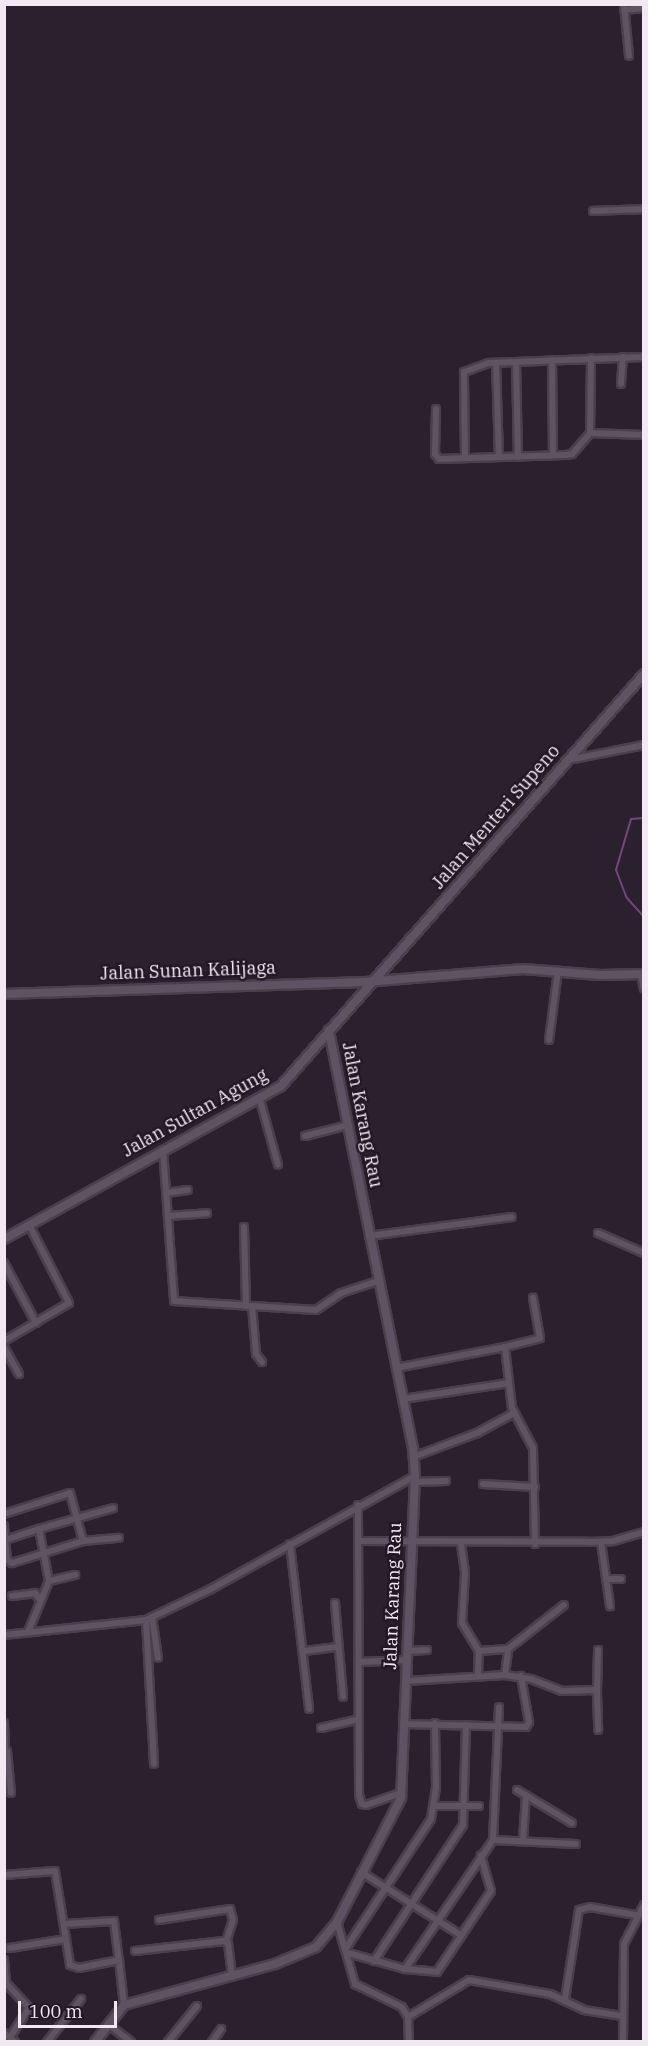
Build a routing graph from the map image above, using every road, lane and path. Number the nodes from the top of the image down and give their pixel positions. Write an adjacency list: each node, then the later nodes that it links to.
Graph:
1 (624, 7): 2 (street); 3 (street)
2 (644, 8)
3 (629, 56)
4 (644, 208): 5 (street)
5 (593, 212)
6 (622, 357): 7 (street); 8 (street); 12 (street)
7 (644, 357)
8 (591, 358): 9 (street); 14 (street)
9 (552, 360): 10 (street); 16 (street)
10 (516, 362): 11 (street); 18 (street)
11 (496, 363): 17 (street); 19 (street)
12 (621, 384)
13 (436, 409): 19 (street)
14 (591, 433): 15 (street); 16 (street)
15 (644, 435)
16 (553, 455): 18 (street)
17 (499, 457): 18 (street); 19 (street)
18 (518, 457)
19 (465, 458)
20 (644, 674): 22 (street, Jalan Menteri Supeno)
21 (644, 745): 22 (street)
22 (568, 760): 25 (street, Jalan Menteri Supeno)
23 (558, 972): 24 (street, Jalan Sunan Kalijaga); 25 (street, Jalan Sunan Kalijaga); 29 (street)
24 (642, 974): 26 (street)
25 (374, 981): 27 (street, Jalan Sunan Kalijaga); 28 (street, Jalan Sultan Agung)
26 (644, 989)
27 (4, 994)
28 (329, 1030): 30 (street, Jalan Sultan Agung); 31 (street, Jalan Karang Rau)
29 (549, 1040)
30 (260, 1100): 33 (street, Jalan Sultan Agung); 34 (street)
31 (348, 1125): 32 (street); 43 (street, Jalan Karang Rau)
32 (305, 1136)
33 (163, 1149): 36 (street); 40 (street, Jalan Sultan Agung)
34 (278, 1165)
35 (188, 1190): 36 (street)
36 (166, 1193): 38 (street)
37 (207, 1213): 38 (street)
38 (168, 1216): 49 (street)
39 (512, 1216): 43 (street)
40 (29, 1225): 44 (street, Jalan Sultan Agung); 50 (street)
41 (244, 1227): 49 (street)
42 (598, 1233): 45 (street)
43 (368, 1236): 47 (street, Jalan Karang Rau)
44 (4, 1239)
45 (644, 1253)
46 (4, 1263): 50 (street)
47 (377, 1281): 49 (street); 55 (street, Jalan Karang Rau)
48 (533, 1298): 53 (street)
49 (249, 1306): 54 (street)
50 (36, 1323): 51 (street)
51 (4, 1341)
52 (4, 1347): 56 (street)
53 (505, 1347): 55 (street); 57 (street)
54 (262, 1362)
55 (396, 1368): 58 (street, Jalan Karang Rau)
56 (19, 1374)
57 (509, 1383): 58 (street); 59 (street)
58 (403, 1399): 60 (street, Jalan Karang Rau)
59 (514, 1413): 60 (street); 64 (street)
60 (413, 1457): 61 (street, Jalan Karang Rau)
61 (415, 1479): 62 (street); 65 (street); 77 (street, Jalan Karang Rau)
62 (446, 1481)
63 (483, 1484): 64 (street)
64 (535, 1487): 80 (street)
65 (358, 1505): 75 (street); 78 (street)
66 (113, 1508): 68 (street)
67 (4, 1514): 68 (street)
68 (77, 1517): 70 (street); 74 (street)
69 (4, 1526): 73 (street)
70 (39, 1529): 73 (street); 81 (street)
71 (644, 1532): 76 (street)
72 (119, 1538): 74 (street)
73 (5, 1540): 81 (street)
74 (83, 1541): 81 (street)
75 (359, 1541): 77 (street); 102 (street)
76 (601, 1542): 80 (street); 83 (street)
77 (412, 1543): 79 (street); 100 (street, Jalan Karang Rau)
78 (290, 1544): 91 (street); 98 (street)
79 (461, 1544): 80 (street); 99 (street)
80 (535, 1544)
81 (43, 1554): 85 (street)
82 (75, 1575): 85 (street)
83 (606, 1579): 84 (street); 90 (street)
84 (621, 1579)
85 (49, 1581): 87 (street)
86 (12, 1596): 87 (street)
87 (40, 1600): 92 (street)
88 (335, 1603): 94 (street)
89 (564, 1605): 95 (street)
90 (610, 1606)
91 (149, 1618): 92 (street); 101 (street); 120 (street)
92 (28, 1632): 93 (street)
93 (4, 1635)
94 (338, 1647): 98 (street); 108 (street)
95 (508, 1649): 99 (street); 104 (street)
96 (427, 1650): 100 (street)
97 (598, 1650): 107 (street)
98 (304, 1651): 110 (street)
99 (479, 1651): 103 (street)
100 (407, 1656): 102 (street); 106 (street, Jalan Karang Rau)
101 (158, 1658)
102 (360, 1662): 111 (street)
103 (478, 1675): 104 (street); 106 (street)
104 (505, 1675): 105 (street)
105 (521, 1676): 107 (street); 116 (street)
106 (406, 1681): 114 (street, Jalan Karang Rau)
107 (597, 1691): 118 (street)
108 (343, 1697)
109 (499, 1707): 116 (street)
110 (309, 1709)
111 (357, 1720): 117 (street); 123 (street)
112 (4, 1723): 119 (street)
113 (435, 1723): 114 (street); 115 (street); 125 (street)
114 (403, 1724): 123 (street, Jalan Karang Rau)
115 (465, 1725): 116 (street); 126 (street)
116 (498, 1727): 129 (street)
117 (321, 1728)
118 (598, 1730)
119 (6, 1751): 122 (street)
120 (154, 1764)
121 (517, 1790): 124 (street)
122 (11, 1793)
123 (401, 1793): 134 (street, Jalan Karang Rau)
124 (526, 1795): 128 (street); 130 (street)
125 (435, 1806): 126 (street); 136 (street)
126 (466, 1806): 127 (street); 137 (street)
127 (479, 1806)
128 (572, 1823)
129 (492, 1840): 130 (street); 132 (street)
130 (523, 1840): 131 (street)
131 (576, 1844)
132 (481, 1855): 141 (street); 144 (street)
133 (4, 1869): 135 (street)
134 (361, 1872): 136 (street); 142 (street, Jalan Karang Rau)
135 (5, 1875): 143 (street)
136 (386, 1887): 137 (street); 149 (street)
137 (411, 1902): 141 (street); 152 (street)
138 (644, 1905): 139 (street)
139 (636, 1915): 157 (street); 160 (street)
140 (159, 1920): 146 (street)
141 (438, 1920): 144 (street); 153 (street)
142 (337, 1922): 149 (street); 154 (street, Jalan Karang Rau)
143 (64, 1923): 145 (street); 151 (street)
144 (459, 1934): 153 (street)
145 (66, 1940): 147 (street); 151 (street)
146 (226, 1942): 148 (street); 154 (street)
147 (10, 1948)
148 (135, 1951)
149 (347, 1951): 152 (street); 161 (street)
150 (4, 1960): 155 (street)
151 (119, 1960): 158 (street)
152 (374, 1961): 153 (street)
153 (405, 1969)
154 (232, 1977): 158 (street, Jalan Karang Rau)
155 (5, 1981): 164 (street)
156 (81, 1999): 165 (street)
157 (565, 1999): 160 (street); 161 (street)
158 (124, 2005): 162 (street)
159 (197, 2006): 168 (street)
160 (623, 2016): 171 (street)
161 (408, 2017): 170 (street)
162 (108, 2024): 166 (street); 167 (street)
163 (221, 2029): 169 (street)
164 (10, 2037)
165 (47, 2042)
166 (95, 2042)
167 (131, 2042)
168 (168, 2042)
169 (212, 2042)
170 (409, 2042)
171 (622, 2042)

